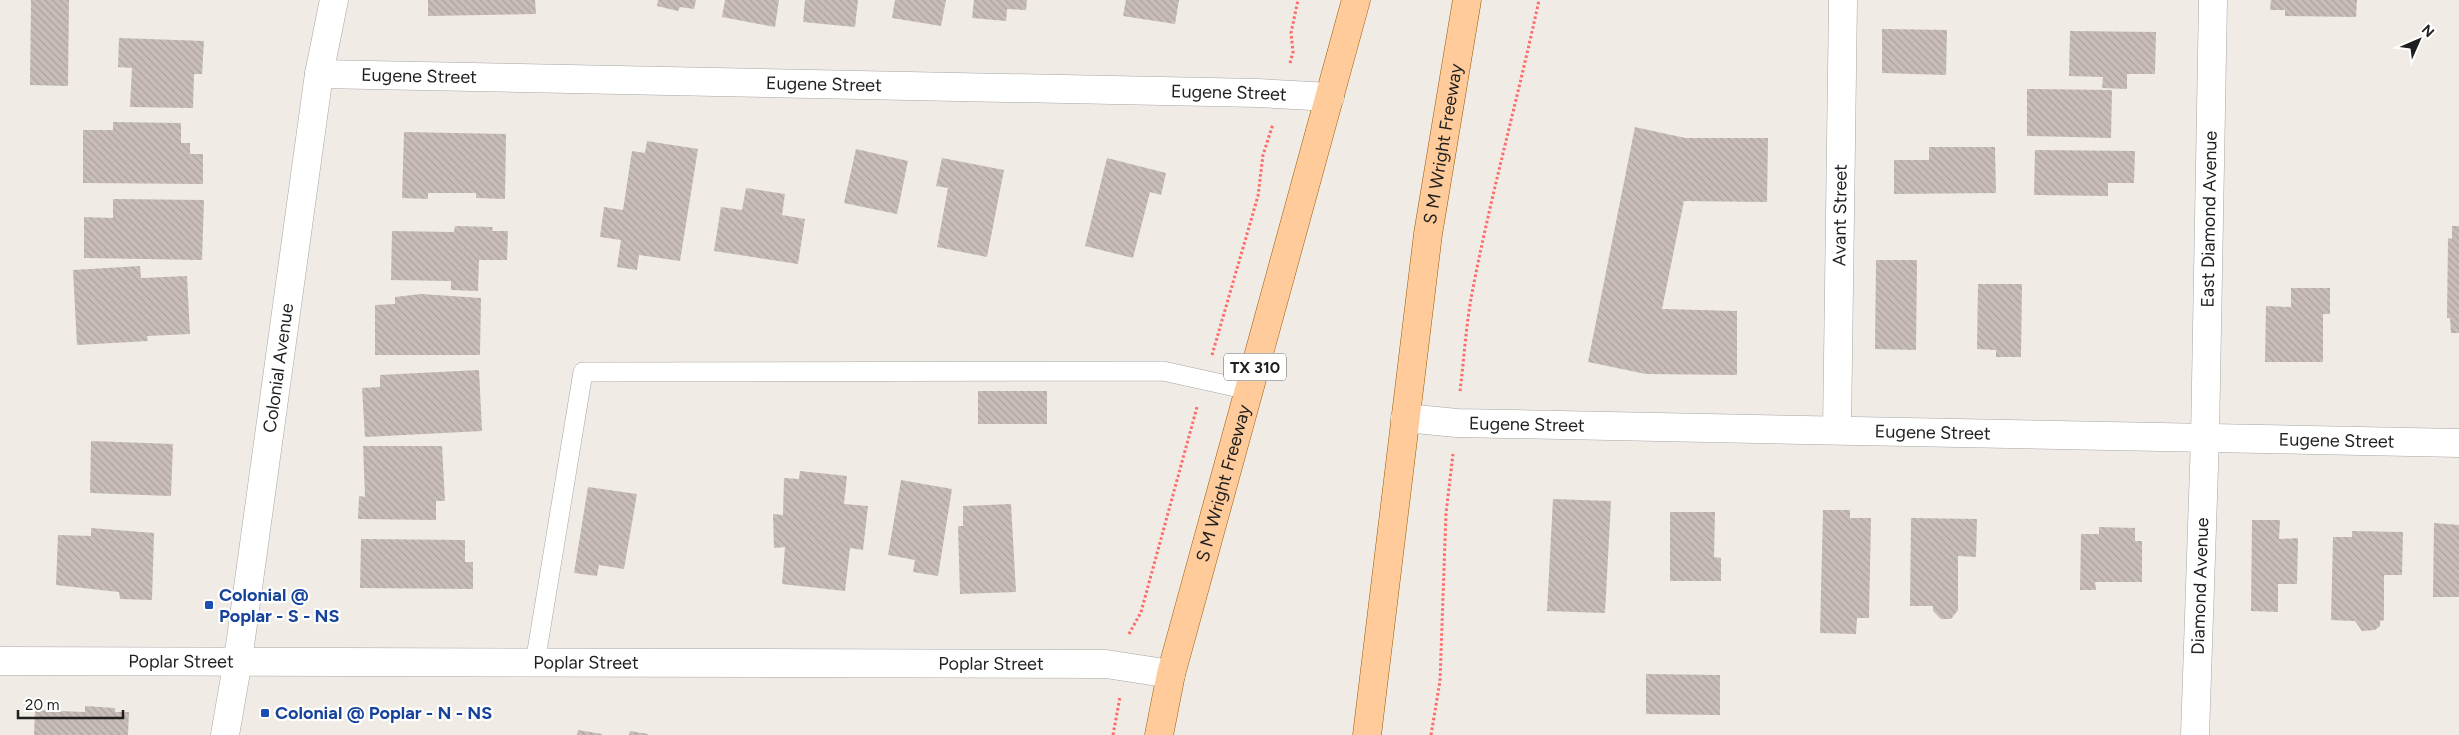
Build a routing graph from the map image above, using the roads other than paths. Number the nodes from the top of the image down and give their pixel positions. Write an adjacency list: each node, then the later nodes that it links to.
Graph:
1 (334, 0): 6 (street, Colonial Avenue)
2 (1356, 0): 7 (main road, S M Wright Freeway / TX 310)
3 (1467, 0): 9 (main road, S M Wright Freeway)
4 (1843, 0): 10 (street, Avant Street)
5 (2213, 0): 11 (street, East Diamond Avenue)
6 (319, 74): 7 (street, Eugene Street); 14 (street, Colonial Avenue)
7 (1330, 97): 8 (main road, S M Wright Freeway / TX 310)
8 (1249, 390): 15 (lane); 16 (main road, S M Wright Freeway / TX 310)
9 (1405, 418): 10 (street, Eugene Street); 19 (main road, S M Wright Freeway)
10 (1837, 430): 11 (street, Eugene Street)
11 (2205, 438): 12 (street, Eugene Street); 20 (street, Diamond Avenue)
12 (2459, 443)
13 (0, 660): 14 (street, Poplar Street)
14 (238, 660): 15 (street, Poplar Street); 17 (street, Colonial Avenue)
15 (535, 663): 16 (street, Poplar Street)
16 (1171, 674): 18 (main road, S M Wright Freeway / TX 310)
17 (225, 735)
18 (1160, 735)
19 (1367, 735)
20 (2195, 735)

